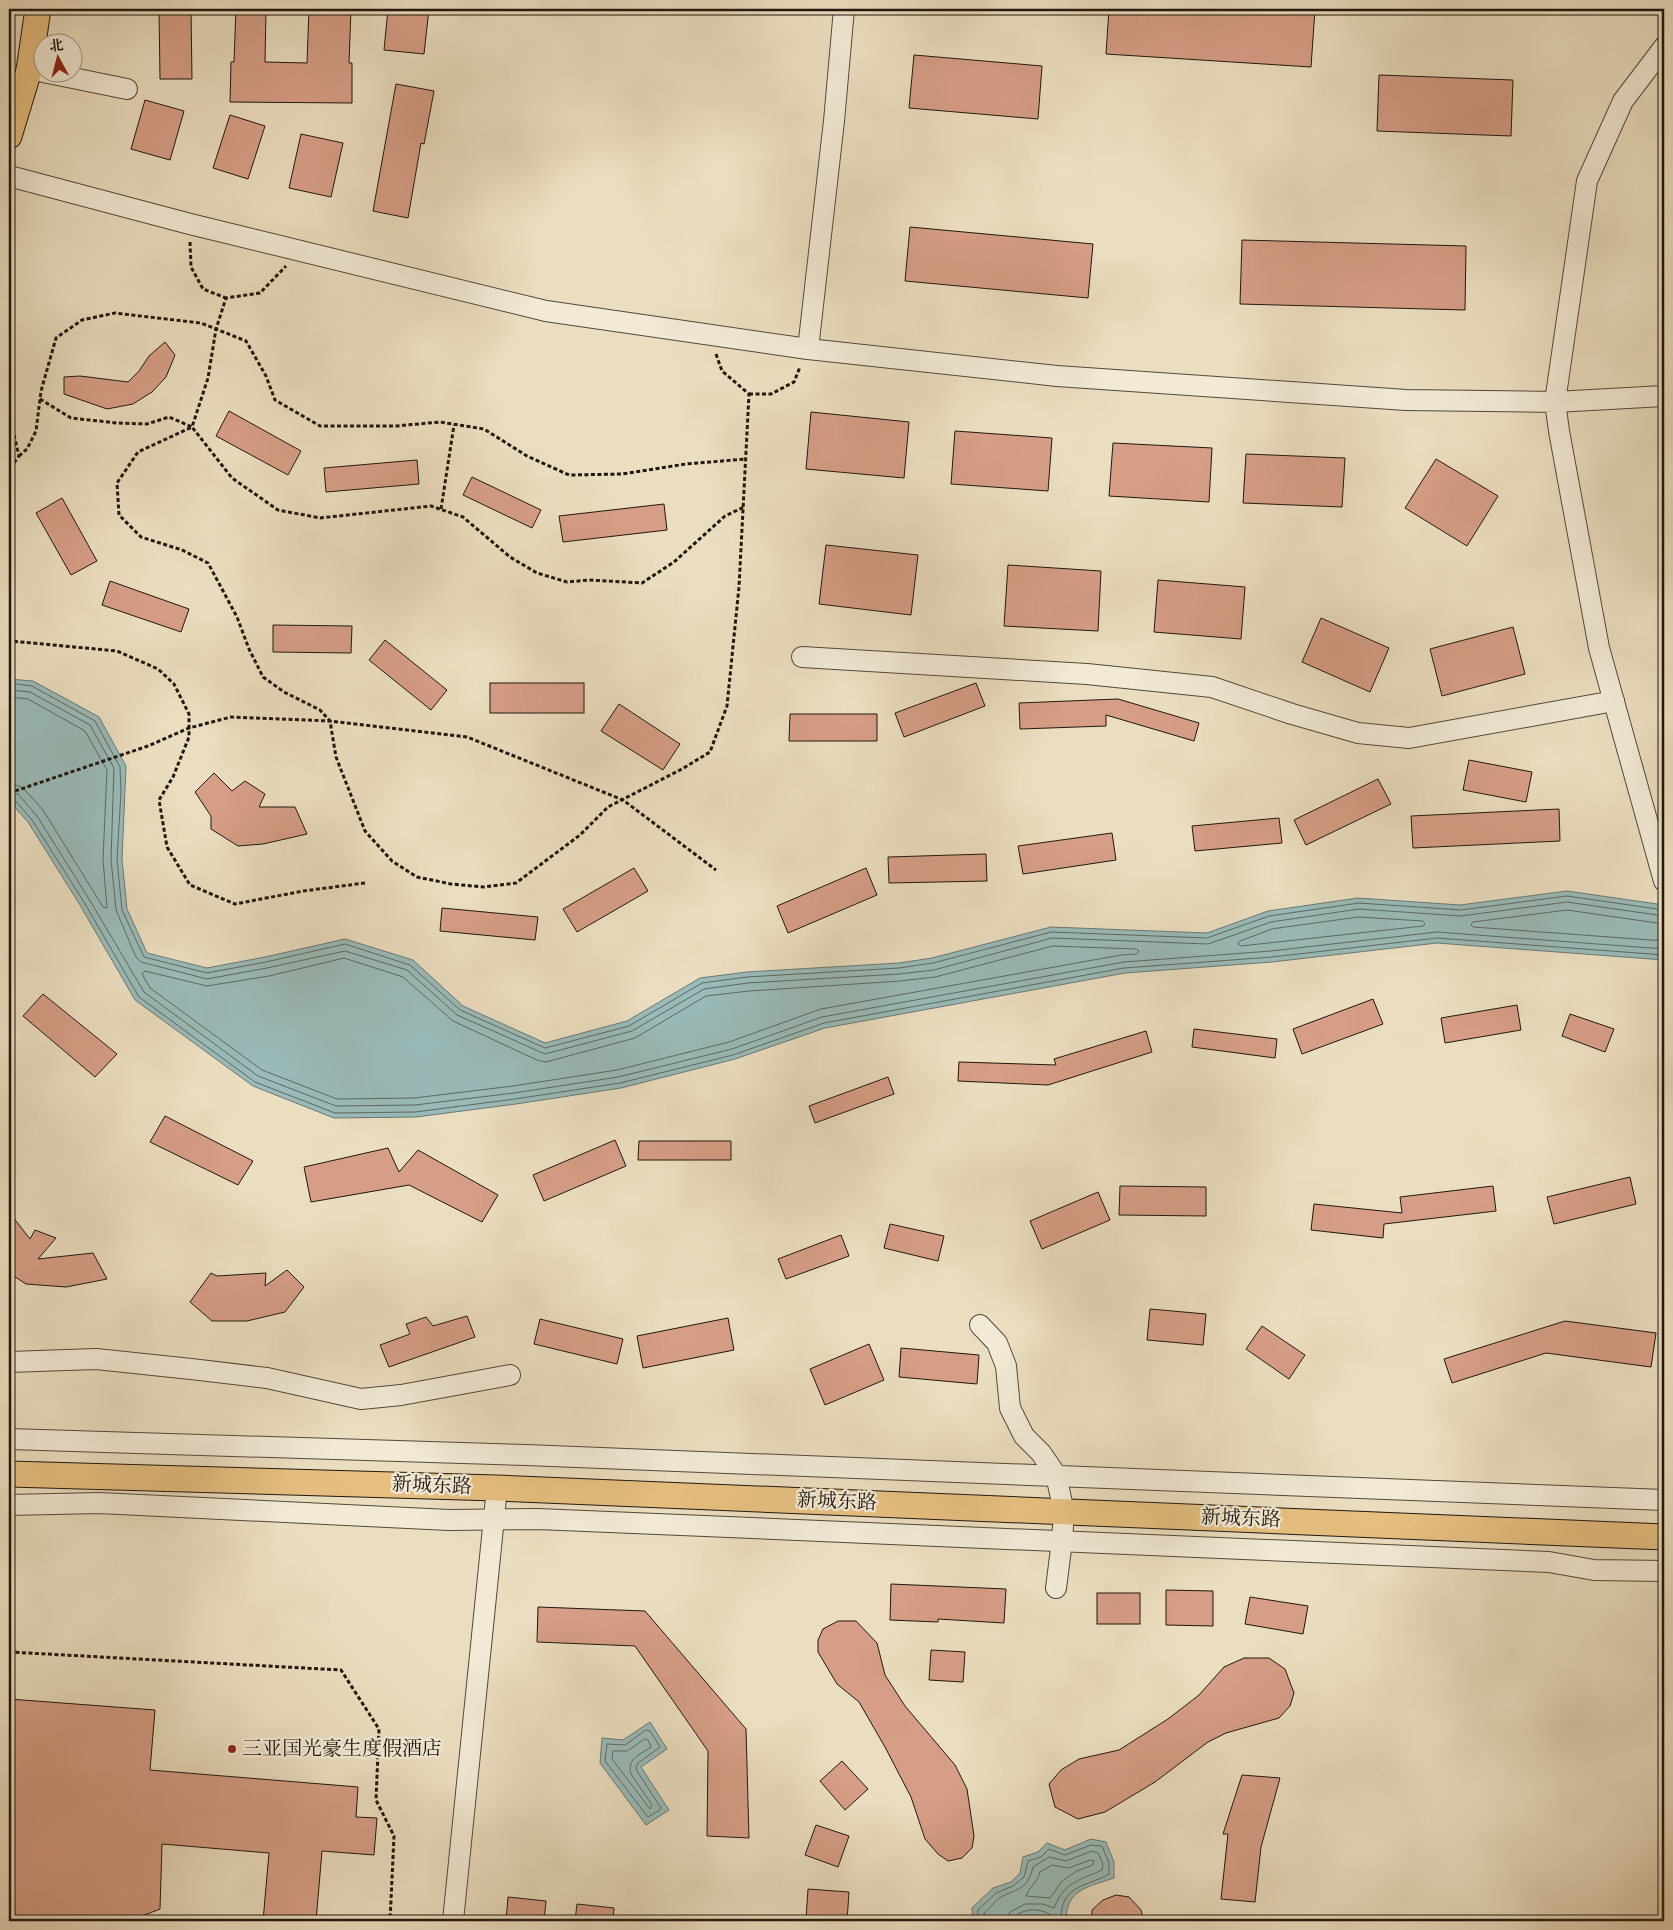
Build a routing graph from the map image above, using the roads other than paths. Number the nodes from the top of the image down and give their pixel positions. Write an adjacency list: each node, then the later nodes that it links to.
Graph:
1 (38, 9): 3 (main road)
2 (844, 9): 10 (street)
3 (38, 32)
4 (1664, 46): 12 (street)
5 (82, 80): 7 (street)
6 (33, 82): 8 (main road)
7 (127, 89)
8 (9, 136)
9 (9, 176): 10 (street)
10 (808, 349): 12 (street)
11 (1664, 396): 12 (street)
12 (1555, 402): 14 (street)
13 (802, 657): 14 (street)
14 (1614, 701): 15 (street)
15 (1664, 878)
16 (980, 1325): 21 (street)
17 (9, 1362): 18 (street)
18 (510, 1374)
19 (9, 1439): 21 (street)
20 (9, 1474): 22 (main road, 新城东路)
21 (1056, 1476): 23 (street); 25 (street)
22 (496, 1488): 25 (main road, 新城东路); 26 (street)
23 (1664, 1500)
24 (9, 1505): 26 (street)
25 (1064, 1512): 27 (main road, 新城东路); 28 (street)
26 (493, 1520): 28 (street); 31 (street)
27 (1664, 1537)
28 (1062, 1541): 29 (street); 30 (street)
29 (1664, 1571)
30 (1056, 1588)
31 (453, 1921)

